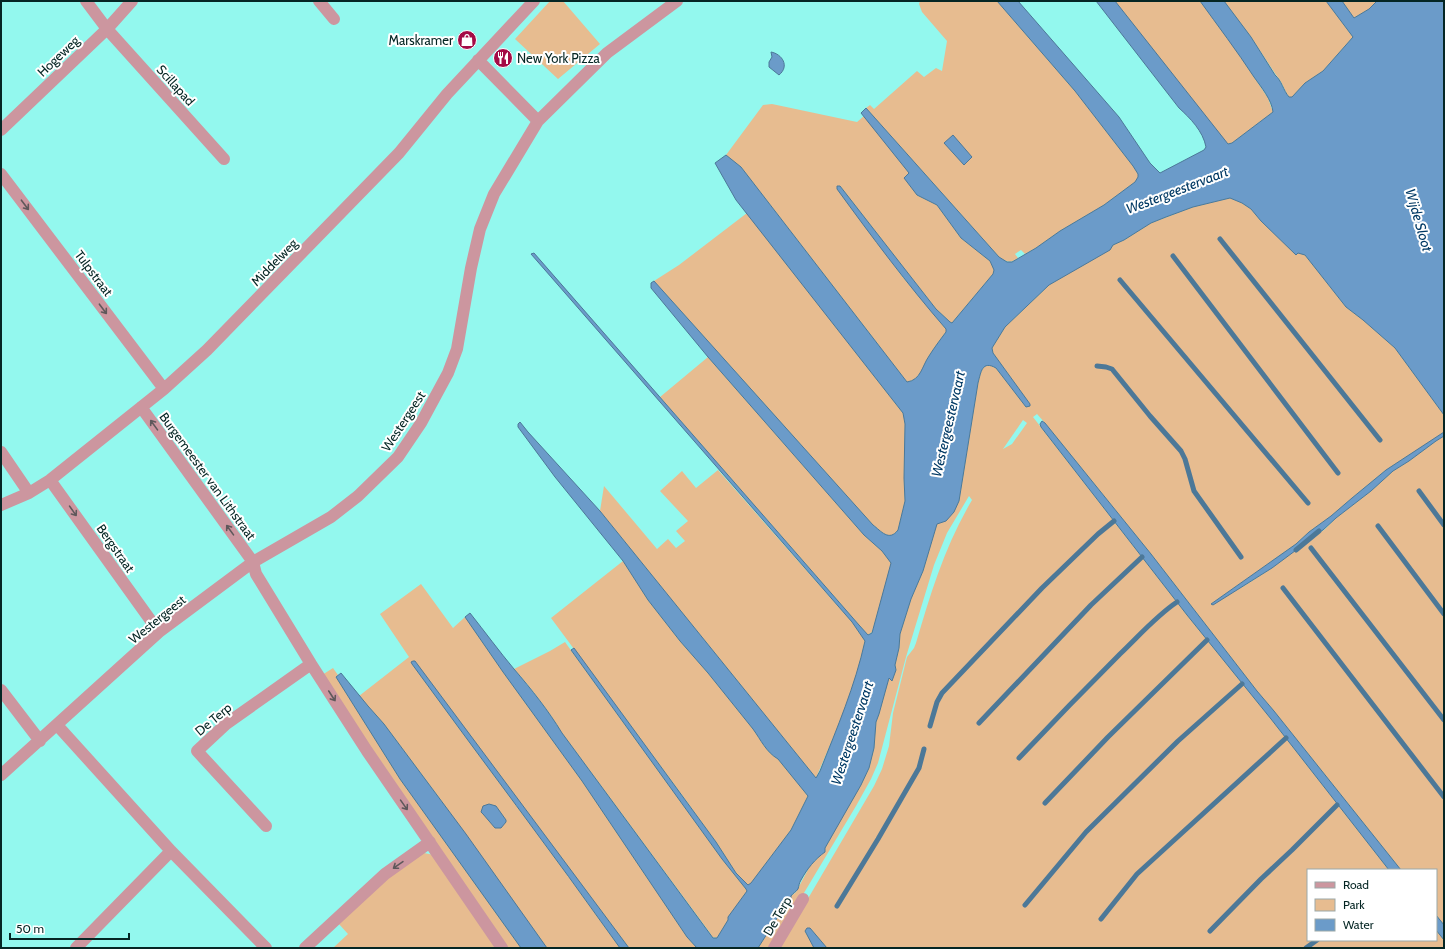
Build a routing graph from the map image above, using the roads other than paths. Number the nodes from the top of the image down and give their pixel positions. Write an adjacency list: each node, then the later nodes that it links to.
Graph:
1 (86, 1): 7 (street, Scillapad)
2 (132, 1): 7 (street, Hogeweg)
3 (319, 1): 6 (street)
4 (534, 1): 8 (street, Middelweg)
5 (675, 1): 9 (street, Westergeest)
6 (334, 19)
7 (107, 29): 10 (street, Hogeweg); 11 (street, Scillapad)
8 (478, 60): 9 (street); 13 (street, Middelweg)
9 (538, 120): 19 (street, Westergeest)
10 (1, 130)
11 (224, 159)
12 (1, 174): 13 (street, Tulpstraat, one-way to 13)
13 (164, 389): 14 (street, Middelweg)
14 (141, 407): 16 (street, Middelweg); 19 (street, Burgemeester van Lithstraat, one-way to 14)
15 (1, 452): 17 (street)
16 (50, 480): 17 (street, Middelweg); 20 (street, Bergstraat, one-way to 20)
17 (29, 493): 18 (street, Middelweg)
18 (1, 505)
19 (253, 562): 20 (street, Westergeest); 21 (street)
20 (159, 632): 23 (street, Westergeest)
21 (311, 664): 26 (street, De Terp); 27 (street, one-way to 27)
22 (1, 690): 24 (street)
23 (57, 725): 24 (street, Westergeest); 28 (street)
24 (40, 741): 25 (street, Westergeest)
25 (1, 775)
26 (266, 826)
27 (430, 842): 32 (street, one-way to 32); 33 (street)
28 (171, 851): 30 (street); 31 (street)
29 (803, 898): 34 (street, De Terp)
30 (76, 948)
31 (266, 948)
32 (305, 948)
33 (502, 948)
34 (774, 948)

